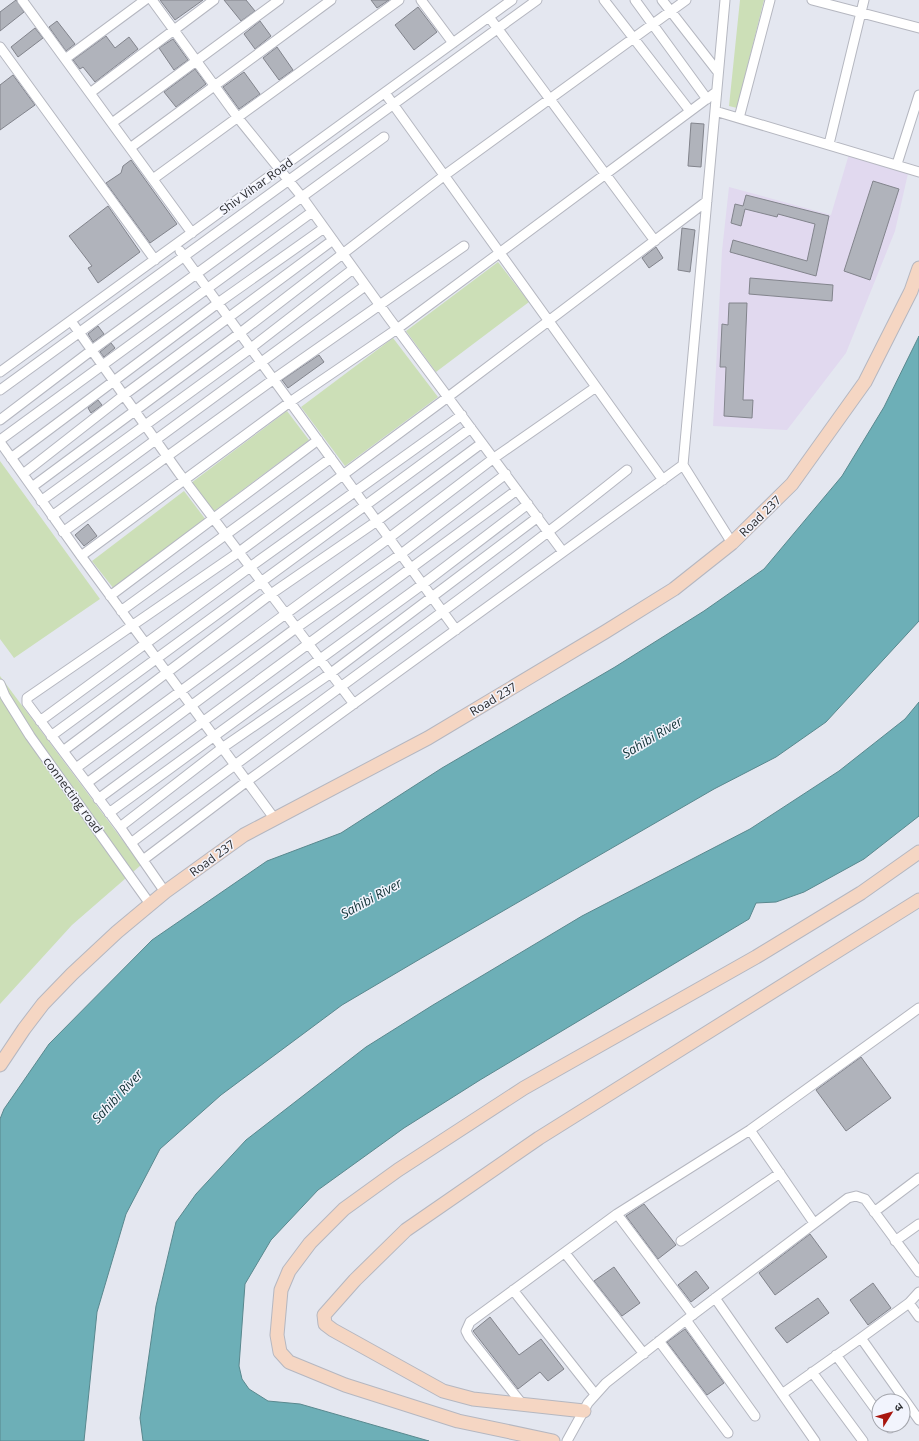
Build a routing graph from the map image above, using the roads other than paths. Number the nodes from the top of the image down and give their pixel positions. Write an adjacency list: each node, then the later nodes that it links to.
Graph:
1 (145, 0): 29 (street)
2 (152, 0): 25 (street)
3 (214, 0): 25 (street)
4 (279, 0): 30 (street)
5 (331, 0): 32 (street)
6 (399, 0): 42 (street)
7 (421, 0): 27 (street)
8 (512, 0): 21 (street, Shiv Vihar Road)
9 (537, 0): 24 (street)
10 (604, 0): 26 (street)
11 (635, 0): 22 (street)
12 (662, 0): 19 (street)
13 (686, 0): 19 (street)
14 (725, 0): 31 (street)
15 (770, 0): 43 (street)
16 (812, 0): 20 (street)
17 (864, 0): 20 (street)
18 (26, 1): 29 (street)
19 (671, 12): 22 (street); 31 (street)
20 (861, 12): 23 (street); 46 (street)
21 (489, 17): 24 (street); 27 (street, Shiv Vihar Road)
22 (653, 25): 26 (street); 38 (street)
23 (919, 28)
24 (498, 29): 37 (street); 39 (street)
25 (173, 30): 30 (street); 35 (street)
26 (633, 39): 37 (street); 40 (street)
27 (454, 43): 33 (street, Shiv Vihar Road)
28 (0, 47): 67 (street)
29 (65, 59): 35 (street)
30 (197, 61): 32 (street); 44 (street)
31 (718, 72): 34 (street)
32 (215, 85): 42 (street); 47 (street)
33 (385, 92): 39 (street); 49 (street, Shiv Vihar Road)
34 (716, 92): 38 (street); 41 (street)
35 (90, 93): 44 (street)
36 (919, 95): 48 (street)
37 (550, 99): 51 (street); 52 (street)
38 (707, 99): 40 (street)
39 (394, 104): 52 (street); 54 (street)
40 (690, 111): 51 (street)
41 (715, 111): 43 (street); 56 (street)
42 (238, 118): 49 (street); 53 (street)
43 (739, 118): 46 (street)
44 (112, 123): 47 (street)
45 (384, 137): 55 (street)
46 (829, 144): 48 (street)
47 (130, 148): 53 (street)
48 (897, 164): 50 (street)
49 (278, 169): 54 (street); 59 (street, Shiv Vihar Road)
50 (919, 172)
51 (606, 173): 61 (street); 64 (street)
52 (445, 176): 64 (street); 65 (street)
53 (153, 179): 59 (street)
54 (287, 180): 55 (street); 66 (street)
55 (302, 198): 57 (street); 70 (street)
56 (707, 201): 61 (street); 106 (street)
57 (312, 212): 58 (street); 72 (street)
58 (324, 228): 60 (street); 73 (street)
59 (192, 233): 62 (street, Shiv Vihar Road)
60 (333, 240): 65 (street); 75 (street)
61 (655, 241): 76 (street)
62 (176, 244): 66 (street); 67 (street, Shiv Vihar Road)
63 (464, 246): 74 (street)
64 (499, 251): 76 (street); 78 (street)
65 (342, 253): 69 (street); 79 (street)
66 (184, 256): 70 (street); 80 (street)
67 (155, 260): 77 (street, Shiv Vihar Road)
68 (919, 268): 127 (street, Road 237)
69 (353, 269): 71 (street); 81 (street)
70 (197, 273): 72 (street); 82 (street)
71 (366, 286): 74 (street); 83 (street)
72 (208, 288): 73 (street); 84 (street)
73 (218, 303): 75 (street); 87 (street)
74 (380, 306): 78 (street); 86 (street)
75 (230, 318): 79 (street); 90 (street)
76 (548, 320): 88 (street); 91 (street)
77 (71, 321): 80 (street); 85 (street, Shiv Vihar Road)
78 (397, 328): 91 (street); 92 (street)
79 (240, 333): 81 (street); 93 (street)
80 (80, 334): 82 (street); 89 (street)
81 (251, 348): 83 (street); 96 (street)
82 (92, 350): 84 (street); 95 (street)
83 (262, 362): 86 (street); 98 (street)
84 (103, 366): 87 (street); 100 (street)
85 (0, 372)
86 (274, 379): 92 (street); 102 (street)
87 (113, 381): 90 (street); 103 (street)
88 (596, 387): 105 (street); 112 (street)
89 (0, 390)
90 (124, 395): 93 (street); 108 (street)
91 (448, 397): 94 (street); 109 (street)
92 (290, 402): 99 (street); 111 (street)
93 (134, 410): 96 (street); 113 (street)
94 (462, 416): 97 (street); 115 (street)
95 (0, 420)
96 (144, 425): 98 (street); 116 (street)
97 (471, 428): 101 (street); 118 (street)
98 (155, 439): 102 (street); 119 (street)
99 (318, 440): 104 (street); 120 (street)
100 (0, 441): 103 (street)
101 (482, 443): 105 (street); 122 (street)
102 (168, 457): 111 (street); 123 (street)
103 (11, 458): 108 (street)
104 (332, 458): 109 (street); 125 (street)
105 (494, 458): 110 (street); 126 (street)
106 (683, 465): 112 (street); 127 (street)
107 (627, 470): 124 (street)
108 (23, 474): 113 (street)
109 (343, 474): 115 (street); 128 (street)
110 (506, 474): 114 (street); 130 (street)
111 (184, 480): 120 (street); 131 (street)
112 (663, 480): 129 (street)
113 (32, 487): 116 (street)
114 (517, 490): 117 (street); 133 (street)
115 (355, 491): 118 (street); 132 (street)
116 (41, 501): 119 (street)
117 (528, 504): 121 (street); 135 (street)
118 (366, 505): 122 (street); 134 (street)
119 (52, 516): 123 (street)
120 (213, 518): 125 (street); 137 (street)
121 (538, 518): 124 (street); 138 (street)
122 (377, 521): 126 (street); 136 (street)
123 (63, 532): 131 (street)
124 (549, 533): 129 (street); 140 (street)
125 (225, 534): 128 (street); 139 (street)
126 (390, 538): 130 (street); 141 (street)
127 (732, 543): 168 (street, Road 237)
128 (239, 552): 132 (street); 142 (street)
129 (563, 552): 144 (street)
130 (401, 554): 133 (street); 143 (street)
131 (81, 556): 137 (street)
132 (250, 567): 134 (street); 146 (street)
133 (411, 569): 135 (street); 145 (street)
134 (261, 581): 136 (street); 147 (street)
135 (423, 584): 138 (street); 148 (street)
136 (271, 594): 141 (street); 150 (street)
137 (110, 596): 139 (street)
138 (432, 598): 140 (street); 149 (street)
139 (121, 610): 142 (street)
140 (443, 612): 144 (street); 152 (street)
141 (286, 614): 143 (street); 153 (street)
142 (132, 626): 146 (street); 156 (street)
143 (296, 628): 145 (street); 155 (street)
144 (456, 630): 154 (street)
145 (308, 644): 148 (street); 157 (street)
146 (146, 645): 147 (street); 156 (street)
147 (156, 658): 150 (street); 158 (street)
148 (320, 659): 149 (street); 159 (street)
149 (331, 673): 152 (street); 160 (street)
150 (167, 674): 153 (street); 161 (street)
151 (0, 684): 175 (street, connecting road)
152 (341, 686): 154 (street); 162 (street)
153 (181, 693): 155 (street); 163 (street)
154 (354, 704): 164 (street)
155 (191, 707): 157 (street); 165 (street)
156 (40, 721): 158 (street)
157 (202, 722): 159 (street); 166 (street)
158 (51, 736): 161 (street)
159 (213, 736): 160 (street); 167 (street)
160 (222, 748): 162 (street); 169 (street)
161 (63, 751): 163 (street)
162 (234, 765): 164 (street); 170 (street)
163 (76, 768): 165 (street)
164 (246, 782): 168 (street); 172 (street)
165 (87, 783): 166 (street)
166 (98, 798): 167 (street)
167 (109, 812): 169 (street)
168 (274, 818): 173 (street, Road 237)
169 (120, 827): 170 (street)
170 (131, 843): 172 (street)
171 (919, 852): 208 (street)
172 (143, 860): 173 (street)
173 (165, 892): 175 (street, Road 237)
174 (919, 900): 203 (street)
175 (150, 904): 177 (street, Road 237)
176 (919, 1008): 178 (street)
177 (0, 1065)
178 (750, 1130): 179 (street); 182 (street)
179 (780, 1174): 183 (street); 185 (street)
180 (919, 1178): 181 (street)
181 (874, 1212): 183 (street); 186 (street)
182 (617, 1214): 187 (street); 194 (street)
183 (814, 1223): 191 (street)
184 (919, 1224): 186 (street)
185 (681, 1241)
186 (895, 1241): 188 (street)
187 (565, 1252): 189 (street); 197 (street)
188 (919, 1272)
189 (513, 1290): 200 (street); 203 (street)
190 (919, 1292): 192 (street)
191 (716, 1298): 194 (street); 201 (street)
192 (909, 1303): 193 (street); 195 (street)
193 (919, 1316)
194 (689, 1317): 196 (street); 205 (street)
195 (861, 1338): 198 (street); 206 (street)
196 (659, 1341): 197 (street); 207 (street)
197 (644, 1354): 200 (street)
198 (836, 1355): 199 (street); 202 (street)
199 (812, 1372): 201 (street); 211 (street)
200 (595, 1394): 204 (street)
201 (782, 1394): 210 (street)
202 (871, 1403)
203 (523, 1405): 204 (street)
204 (584, 1411): 209 (street)
205 (755, 1416)
206 (919, 1420)
207 (728, 1433)
208 (553, 1441)
209 (567, 1441)
210 (815, 1441)
211 (863, 1441)

